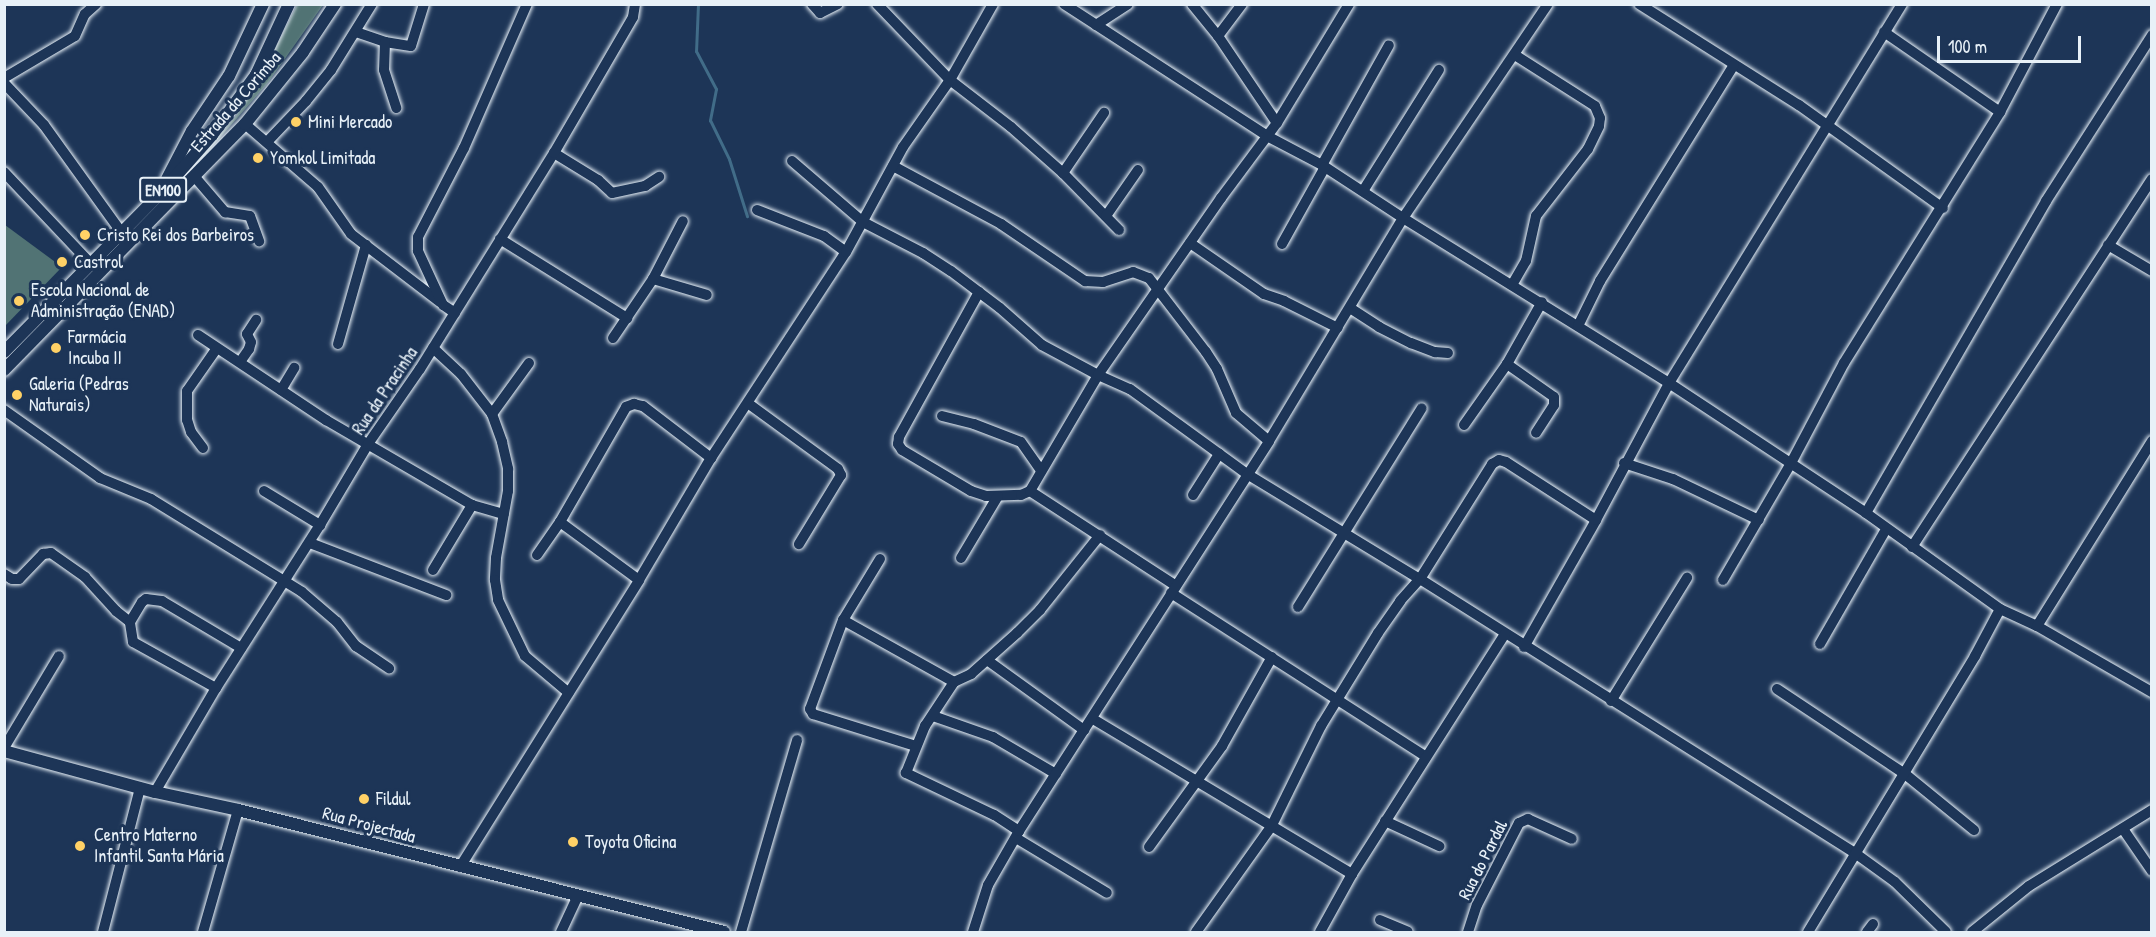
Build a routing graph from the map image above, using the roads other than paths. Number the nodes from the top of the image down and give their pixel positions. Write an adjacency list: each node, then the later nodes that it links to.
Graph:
1 (96, 4): 32 (street)
2 (263, 4): 54 (main road, Estrada da Corimba / EN100)
3 (289, 4): 54 (main road, Estrada da Corimba / EN100)
4 (335, 4): 39 (main road, Estrada da Corimba / EN100)
5 (372, 4): 23 (street)
6 (424, 4): 27 (street)
7 (527, 4): 78 (street)
8 (635, 4): 43 (street, Rua da Pracinha)
9 (812, 4): 10 (street)
10 (838, 4)
11 (878, 4): 33 (street)
12 (993, 4): 33 (street)
13 (1064, 4): 22 (street)
14 (1128, 4): 22 (street)
15 (1192, 4): 26 (street)
16 (1242, 4): 26 (street)
17 (1348, 4): 38 (street)
18 (1548, 4): 29 (street)
19 (1639, 4): 30 (street)
20 (1902, 4): 24 (street)
21 (2057, 4): 36 (street)
22 (1096, 25): 41 (street)
23 (356, 32): 27 (street); 42 (street)
24 (1884, 32): 36 (street); 40 (street)
25 (2151, 35): 122 (street)
26 (1218, 36): 38 (street)
27 (385, 42): 35 (street)
28 (1389, 45): 46 (street)
29 (1515, 55): 58 (street); 73 (street)
30 (1734, 65): 40 (street); 83 (street)
31 (1439, 70): 53 (street)
32 (4, 78)
33 (950, 80): 45 (street); 49 (street)
34 (4, 83): 62 (street)
35 (396, 108)
36 (2000, 112): 55 (street)
37 (1104, 113): 49 (street)
38 (1277, 123): 41 (street)
39 (245, 124): 42 (street); 50 (main road, Estrada da Corimba / EN100)
40 (1828, 125): 55 (street); 98 (street)
41 (1267, 136): 46 (street); 65 (street)
42 (267, 142): 67 (street)
43 (554, 153): 51 (street); 63 (street, Rua da Pracinha)
44 (792, 161): 60 (street)
45 (893, 166): 60 (street); 74 (street)
46 (1324, 166): 53 (street); 66 (street)
47 (1138, 170): 57 (street)
48 (4, 172): 70 (street)
49 (1063, 173): 57 (street)
50 (194, 176): 64 (street); 96 (main road, Estrada da Corimba / EN100)
51 (659, 177)
52 (2151, 179): 68 (street)
53 (1363, 191): 58 (street)
54 (159, 195): 62 (main road, Estrada da Corimba / EN100)
55 (1943, 208): 114 (street)
56 (757, 210): 69 (street)
57 (1106, 216): 61 (street)
58 (1403, 218): 73 (street); 79 (street)
59 (683, 221): 72 (street)
60 (863, 222): 69 (street); 75 (street)
61 (1119, 230)
62 (122, 233): 70 (main road, Estrada da Corimba / EN100)
63 (500, 239): 80 (street, Rua da Pracinha); 81 (street)
64 (259, 242)
65 (1190, 243): 74 (street); 84 (street)
66 (1282, 244)
67 (366, 245): 78 (street); 87 (street)
68 (2108, 245): 71 (street); 133 (street)
69 (846, 252): 100 (street)
70 (92, 265): 90 (main road, Estrada da Corimba / EN100)
71 (2151, 271)
72 (653, 279): 76 (street); 81 (street)
73 (1512, 285): 77 (street)
74 (1158, 290): 97 (street); 107 (street)
75 (979, 292): 97 (street); 120 (street)
76 (707, 295)
77 (1542, 302): 83 (street); 94 (street)
78 (443, 305): 80 (street)
79 (1350, 308): 84 (street); 91 (street)
80 (455, 313): 89 (street, Rua da Pracinha)
81 (627, 318): 86 (street)
82 (256, 320): 92 (street)
83 (1578, 326): 98 (street)
84 (1338, 328): 107 (street)
85 (198, 335): 88 (street)
86 (613, 338)
87 (338, 344)
88 (217, 348): 92 (street); 110 (street)
89 (433, 348): 103 (street); 109 (street, Rua da Pracinha)
90 (6, 351)
91 (1448, 353)
92 (240, 362): 99 (street)
93 (529, 363): 103 (street)
94 (1507, 364): 105 (street); 106 (street)
95 (294, 368): 99 (street)
96 (4, 369)
97 (1098, 375): 111 (street); 115 (street)
98 (1669, 382): 113 (street); 114 (street)
99 (281, 390): 109 (street)
100 (748, 404): 112 (street); 132 (street)
101 (1422, 408): 129 (street)
102 (4, 410): 141 (street)
103 (492, 414): 123 (street)
104 (942, 416): 115 (street)
105 (1464, 425)
106 (1536, 433)
107 (1269, 441): 116 (street)
108 (2151, 441): 150 (street)
109 (368, 444): 121 (street); 127 (street, Rua da Pracinha)
110 (203, 448)
111 (1219, 454): 116 (street); 119 (street)
112 (711, 458): 126 (street); 142 (street)
113 (1624, 463): 124 (street); 125 (street)
114 (1790, 465): 122 (street); 125 (street)
115 (1041, 471): 118 (street)
116 (1247, 474): 129 (street); 144 (street)
117 (264, 491): 127 (street)
118 (1030, 491): 120 (street); 130 (street)
119 (1192, 495)
120 (998, 496): 135 (street)
121 (472, 505): 123 (street); 137 (street)
122 (1866, 513): 128 (street)
123 (504, 514): 163 (street)
124 (1596, 520): 140 (street); 153 (street)
125 (1759, 520): 143 (street)
126 (560, 522): 134 (street); 142 (street)
127 (321, 525): 131 (street, Rua da Pracinha)
128 (1886, 529): 133 (street); 152 (street)
129 (1345, 533): 140 (street); 146 (street)
130 (1100, 535): 144 (street); 157 (street)
131 (310, 543): 141 (street, Rua da Pracinha); 145 (street)
132 (799, 544)
133 (1912, 547): 147 (street)
134 (537, 555)
135 (961, 558)
136 (880, 559): 148 (street)
137 (433, 570)
138 (4, 574): 149 (street)
139 (1687, 578): 165 (street)
140 (1420, 579): 151 (street); 164 (street)
141 (283, 580): 154 (street, Rua da Pracinha); 158 (street)
142 (639, 580): 163 (street)
143 (1723, 580)
144 (1173, 589): 156 (street); 167 (street)
145 (446, 595)
146 (1298, 608)
147 (2000, 609): 150 (street); 174 (street)
148 (843, 620): 159 (street); 170 (street)
149 (129, 622): 154 (street); 160 (street)
150 (2037, 626): 162 (street)
151 (1505, 634): 153 (street); 172 (street)
152 (1820, 644)
153 (1524, 647): 165 (street)
154 (241, 648): 160 (street, Rua da Pracinha)
155 (59, 656): 171 (street)
156 (1272, 657): 164 (street); 175 (street)
157 (987, 660): 159 (street); 168 (street)
158 (389, 668)
159 (954, 682): 166 (street)
160 (216, 688): 177 (street, Rua da Pracinha)
161 (1777, 689): 174 (street)
162 (2151, 692)
163 (569, 693): 189 (street)
164 (1336, 701): 172 (street); 181 (street)
165 (1611, 701): 188 (street)
166 (933, 716): 170 (street); 173 (street)
167 (1093, 719): 168 (street); 175 (street)
168 (1084, 730): 173 (street)
169 (797, 740): 199 (street)
170 (916, 746): 184 (street)
171 (4, 749): 176 (main road, Rua Projectada)
172 (1426, 757): 180 (street)
173 (1056, 774): 184 (street)
174 (1905, 774): 183 (street); 188 (street)
175 (1197, 782): 181 (street); 187 (street)
176 (140, 788): 177 (main road, Rua Projectada); 195 (street)
177 (155, 792): 178 (main road, Rua Projectada)
178 (238, 810): 189 (main road, Rua Projectada); 196 (street)
179 (2151, 810): 182 (street)
180 (1385, 821): 186 (street); 191 (street)
181 (1271, 826): 191 (street); 201 (street)
182 (2123, 829): 190 (street); 207 (street)
183 (1974, 830)
184 (1018, 835): 192 (street); 200 (street)
185 (1572, 839): 204 (street, Rua do Pardal)
186 (1439, 846)
187 (1149, 847)
188 (1855, 853): 205 (street); 206 (street)
189 (460, 867): 193 (main road, Rua Projectada)
190 (2151, 871)
191 (1352, 874): 202 (street)
192 (1107, 893)
193 (578, 897): 197 (street); 198 (main road, Rua Projectada)
194 (1380, 920): 203 (street)
195 (103, 933)
196 (202, 933)
197 (561, 933)
198 (724, 933)
199 (741, 933)
200 (973, 933)
201 (1196, 933)
202 (1320, 933)
203 (1408, 933)
204 (1468, 933)
205 (1808, 933)
206 (1946, 933)
207 (1972, 933)

